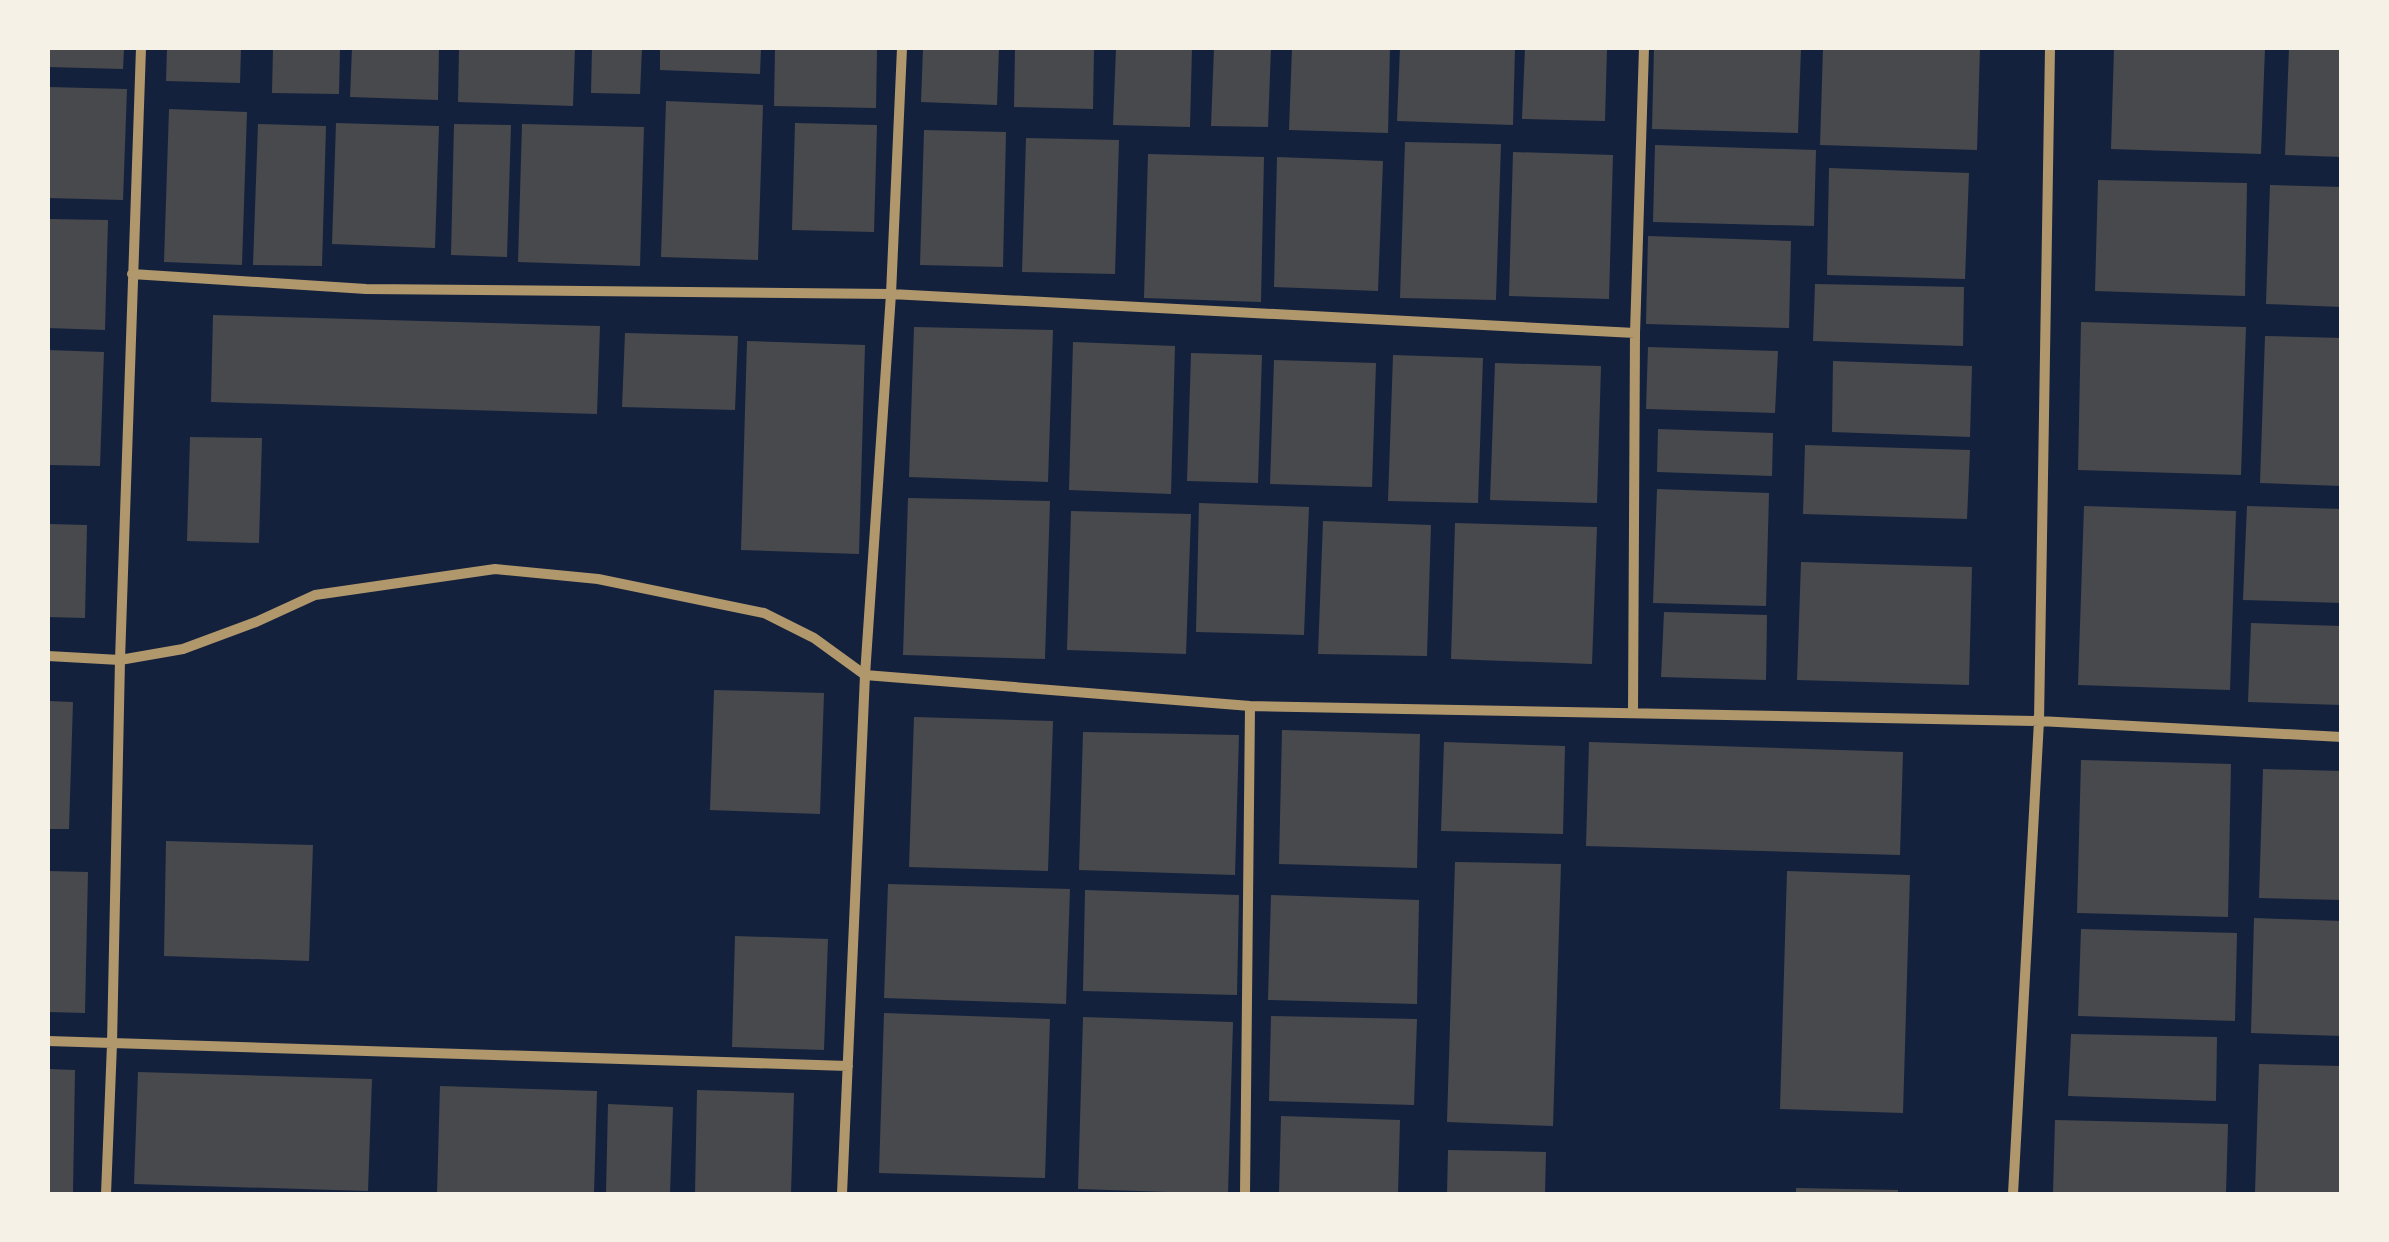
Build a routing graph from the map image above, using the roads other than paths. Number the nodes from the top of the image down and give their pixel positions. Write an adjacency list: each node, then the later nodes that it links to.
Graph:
1 (141, 48): 5 (street)
2 (902, 48): 6 (street)
3 (1644, 48): 7 (street)
4 (2050, 48): 13 (street)
5 (132, 274): 6 (street); 9 (street)
6 (891, 294): 7 (street); 10 (street)
7 (1635, 333): 12 (street)
8 (48, 656): 9 (street)
9 (120, 660): 10 (street); 16 (street)
10 (865, 676): 11 (street); 17 (street)
11 (1250, 706): 12 (street); 20 (street)
12 (1633, 712): 13 (street)
13 (2039, 721): 14 (street); 21 (street)
14 (2342, 736)
15 (48, 1041): 16 (street)
16 (112, 1044): 17 (street); 18 (street)
17 (848, 1066): 19 (street)
18 (106, 1194)
19 (842, 1194)
20 (1245, 1194)
21 (2013, 1194)

